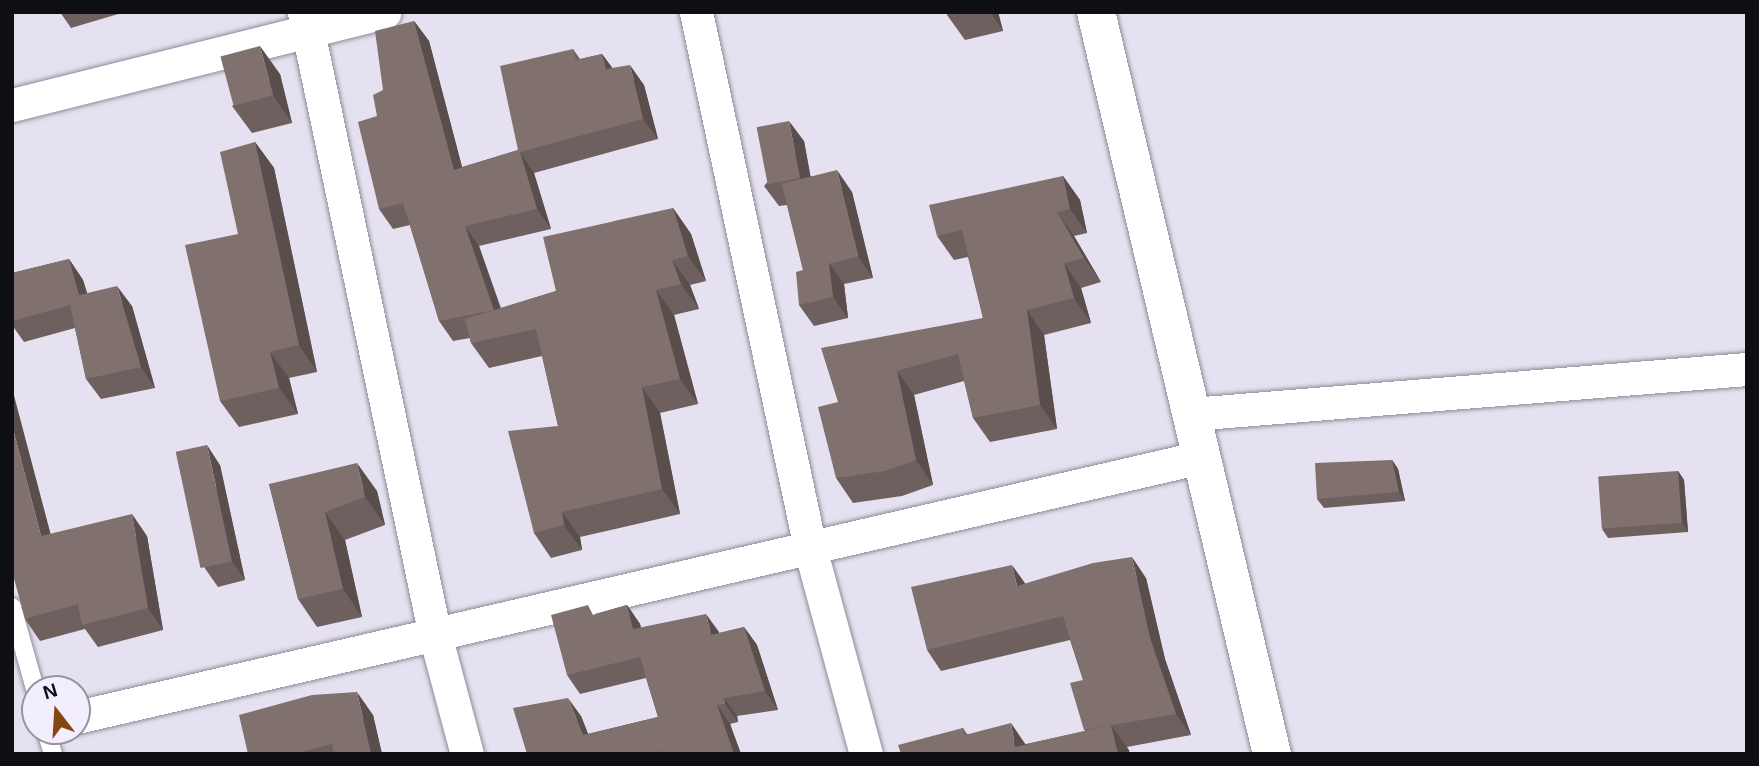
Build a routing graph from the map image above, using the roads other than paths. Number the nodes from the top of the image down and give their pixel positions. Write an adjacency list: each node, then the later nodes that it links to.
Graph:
1 (385, 12): 4 (street)
2 (696, 12): 9 (street)
3 (1096, 12): 7 (street)
4 (306, 21): 5 (street); 11 (street)
5 (12, 105)
6 (1747, 369): 7 (street)
7 (1191, 414): 8 (street)
8 (1201, 457): 9 (street); 16 (street)
9 (810, 548): 11 (street); 15 (street)
10 (12, 607): 12 (lane)
11 (434, 631): 13 (street); 14 (street)
12 (31, 675)
13 (91, 714)
14 (467, 754)
15 (866, 754)
16 (1272, 754)

